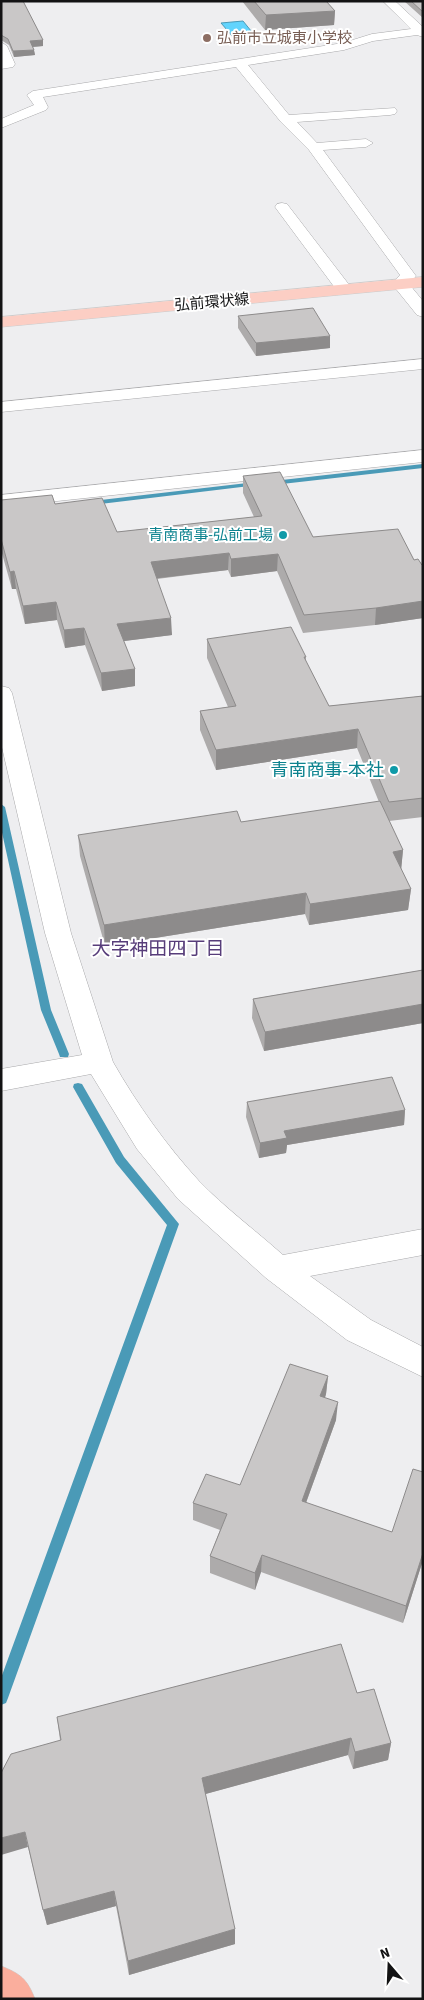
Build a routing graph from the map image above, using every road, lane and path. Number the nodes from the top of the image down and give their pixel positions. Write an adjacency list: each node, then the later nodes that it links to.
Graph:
1 (388, 1): 2 (street)
2 (421, 33): 4 (street)
3 (1, 46): 5 (street)
4 (240, 63): 7 (street); 8 (street)
5 (1, 65)
6 (390, 111): 7 (street)
7 (286, 119): 10 (street)
8 (1, 124)
9 (366, 143): 10 (street)
10 (314, 147): 13 (street)
11 (282, 207): 14 (street)
12 (423, 282): 13 (main road, 弘前環状線)
13 (400, 284): 14 (main road, 弘前環状線); 15 (street)
14 (344, 289): 16 (main road, 弘前環状線)
15 (423, 312)
16 (1, 322)
17 (423, 364): 18 (street)
18 (1, 407)
19 (423, 456): 20 (street)
20 (1, 502)
21 (1, 693): 22 (street)
22 (99, 1062): 23 (street); 25 (street)
23 (1, 1080)
24 (423, 1242): 25 (street)
25 (277, 1269): 26 (street)
26 (423, 1363)
27 (1, 1988): 28 (highway)
28 (13, 1999)

